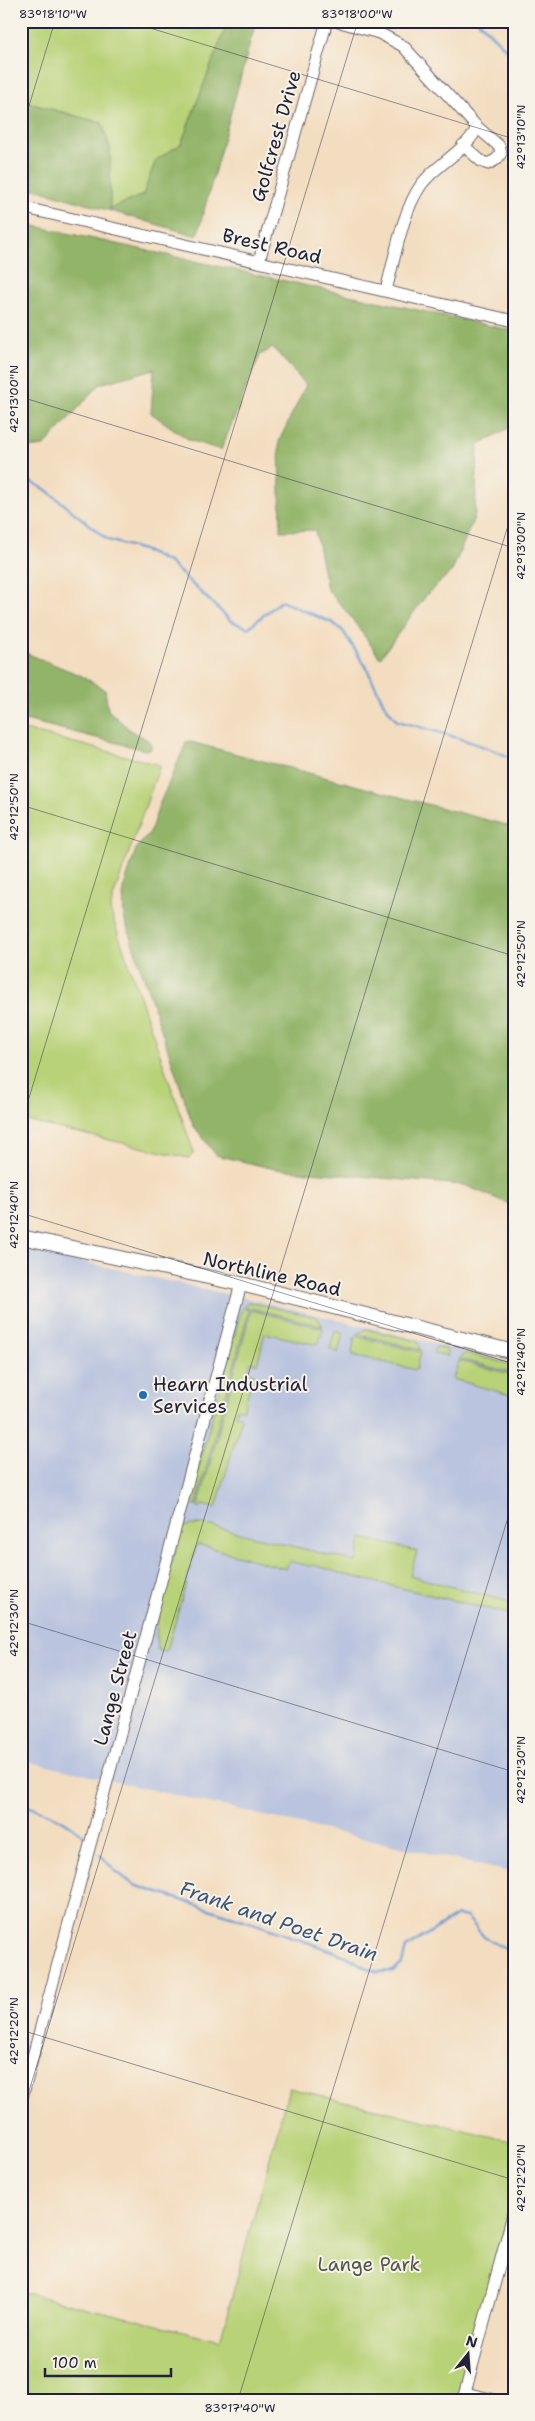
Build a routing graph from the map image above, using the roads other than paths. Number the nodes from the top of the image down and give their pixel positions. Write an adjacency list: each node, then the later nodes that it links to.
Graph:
1 (327, 21): 6 (street, Golfcrest Drive)
2 (337, 21): 3 (street)
3 (477, 127): 4 (street); 4 (street)
4 (463, 145): 7 (street)
5 (21, 207): 6 (street, Brest Road)
6 (259, 261): 7 (street, Brest Road)
7 (386, 290): 8 (street, Brest Road)
8 (514, 321)
9 (21, 1236): 10 (main road, Northline Road)
10 (241, 1284): 11 (main road, Northline Road); 12 (street, Lange Street)
11 (514, 1352)
12 (21, 2101)
13 (514, 2211): 14 (street)
14 (464, 2396): 15 (street)
15 (495, 2400)

